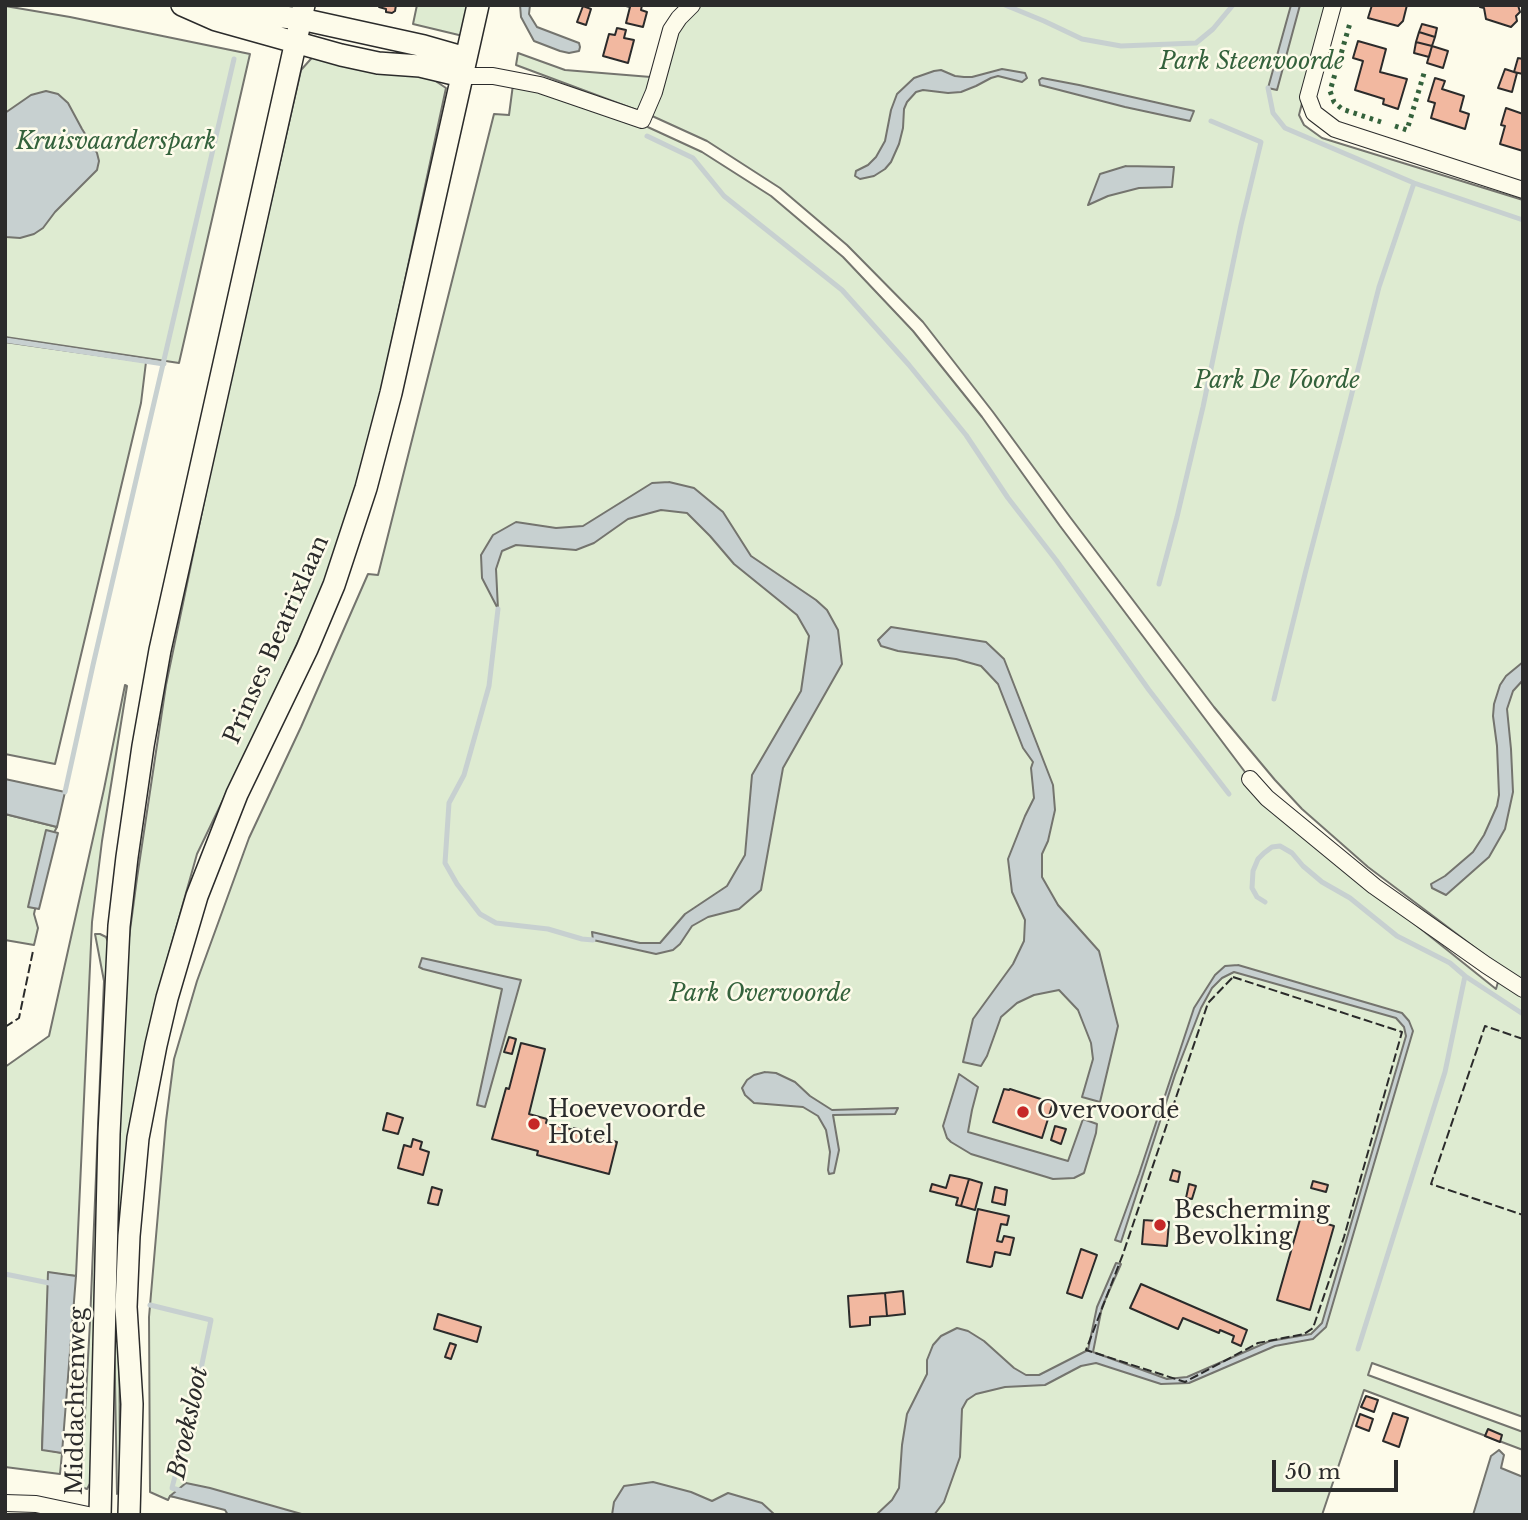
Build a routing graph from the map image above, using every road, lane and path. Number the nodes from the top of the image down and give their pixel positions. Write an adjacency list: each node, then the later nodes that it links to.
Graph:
1 (182, 5): 7 (main road)
2 (214, 5): 6 (main road)
3 (478, 5): 8 (main road, Prinses Beatrixlaan)
4 (692, 5): 8 (street)
5 (1333, 5): 9 (street)
6 (303, 12): 7 (main road); 8 (main road)
7 (296, 43): 8 (main road); 17 (main road, Middachtenweg)
8 (464, 67): 12 (main road, Prinses Beatrixlaan)
9 (1523, 190)
10 (1250, 779): 11 (street)
11 (1523, 989)
12 (127, 1293): 18 (main road, Middachtenweg)
13 (5, 1503): 16 (street)
14 (5, 1509): 15 (street)
15 (17, 1515)
16 (88, 1515)
17 (100, 1515)
18 (129, 1515)

